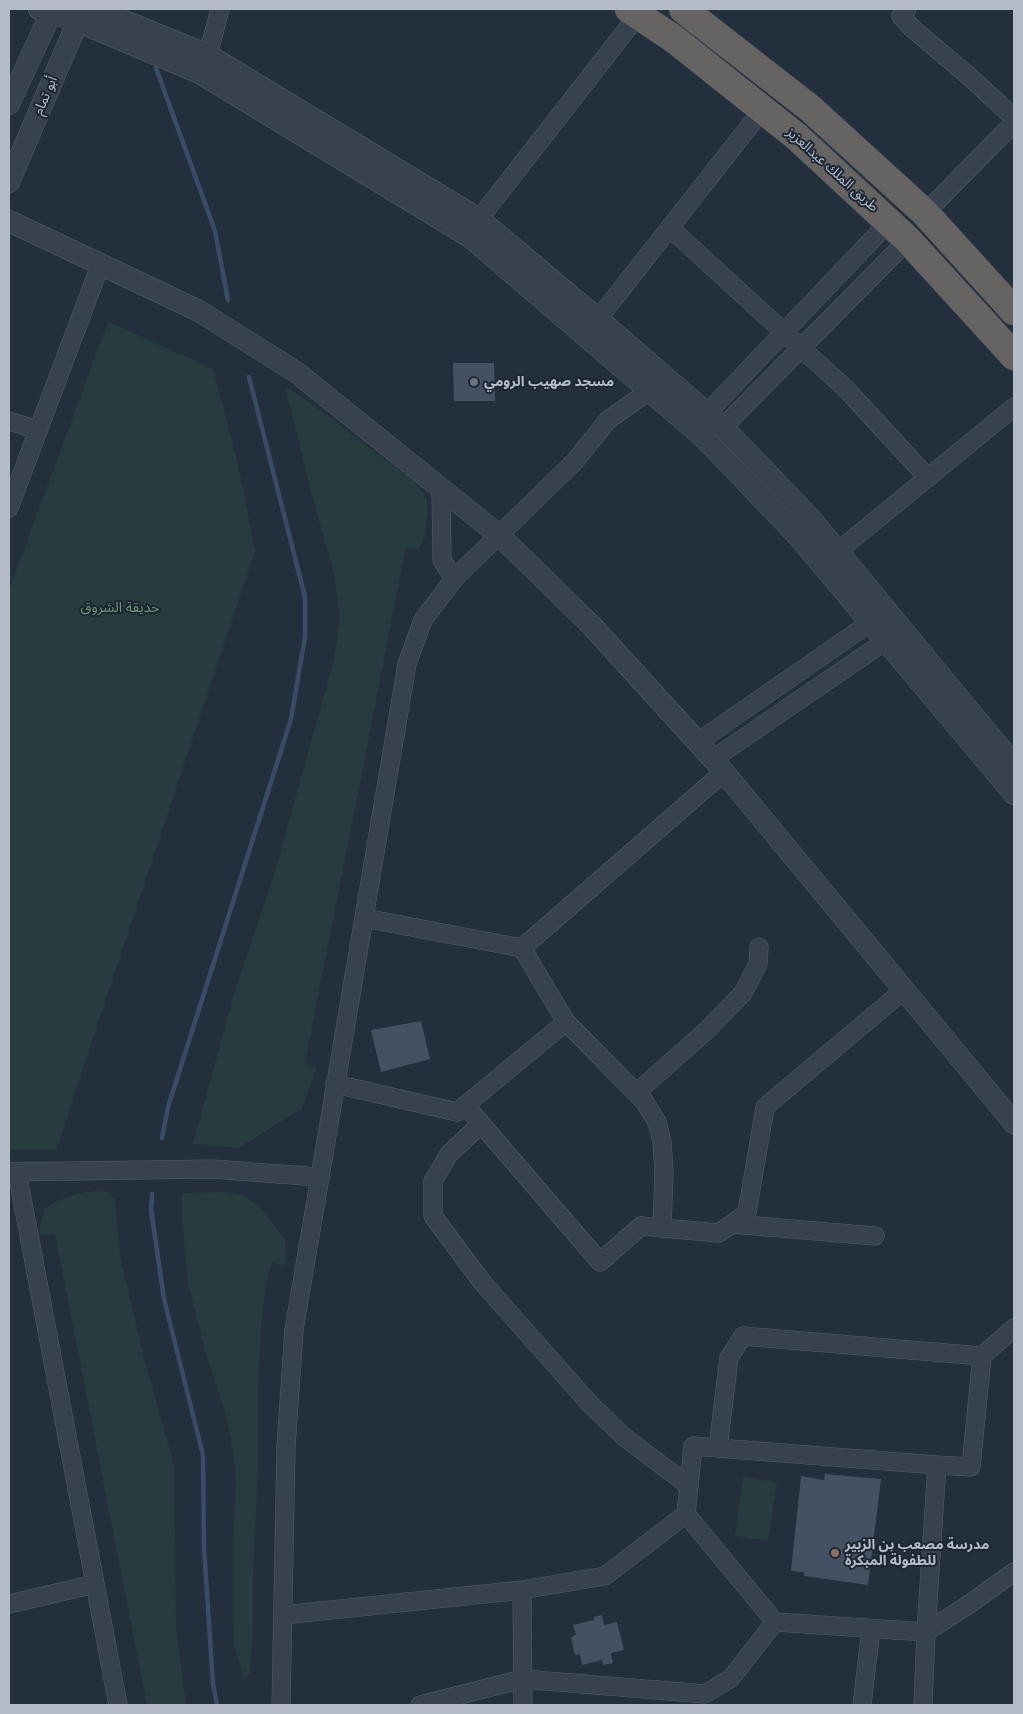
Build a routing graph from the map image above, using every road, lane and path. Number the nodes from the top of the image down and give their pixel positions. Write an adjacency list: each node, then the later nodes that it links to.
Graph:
1 (95, 9): 8 (street)
2 (220, 9): 8 (street)
3 (683, 9): 14 (highway)
4 (907, 9): 11 (street)
5 (48, 10): 7 (street); 9 (street)
6 (633, 12): 10 (highway, طريق الملك عبدالعزيز); 15 (street)
7 (79, 15): 13 (street, أبو تمام); 25 (street)
8 (208, 55): 15 (street)
9 (9, 104)
10 (763, 109): 17 (street); 18 (highway, طريق الملك عبدالعزيز)
11 (1014, 118)
12 (1014, 123): 14 (street)
13 (9, 182)
14 (925, 213): 20 (highway)
15 (479, 219): 21 (street)
16 (9, 221): 19 (street)
17 (670, 228): 21 (street); 22 (street)
18 (899, 231): 22 (street); 23 (street); 24 (highway, طريق الملك عبدالعزيز)
19 (101, 264): 30 (street); 32 (street)
20 (1014, 311)
21 (598, 319): 27 (street)
22 (784, 332): 23 (street); 27 (street)
23 (801, 348): 29 (street); 31 (street)
24 (1014, 356)
25 (649, 391): 34 (street); 37 (street)
26 (1014, 407): 31 (street)
27 (707, 414): 29 (street)
28 (9, 421): 30 (street)
29 (723, 427): 35 (street)
30 (38, 430): 33 (street)
31 (928, 478): 35 (street)
32 (441, 488): 34 (street); 36 (street)
33 (9, 508)
34 (500, 536): 36 (street); 39 (street)
35 (837, 552): 40 (street)
36 (454, 579): 43 (street)
37 (871, 622): 38 (street); 39 (street)
38 (887, 640): 41 (street); 42 (street)
39 (698, 742): 41 (street)
40 (1014, 765)
41 (719, 766): 45 (street); 46 (street)
42 (1014, 794)
43 (364, 918): 45 (street); 48 (street)
44 (759, 947): 49 (street)
45 (522, 948): 47 (street)
46 (904, 990): 51 (street); 55 (street)
47 (566, 1022): 49 (street); 50 (street)
48 (335, 1084): 50 (street); 54 (street)
49 (636, 1093): 56 (street)
50 (465, 1105): 52 (street)
51 (1014, 1123)
52 (481, 1124): 56 (street); 62 (street)
53 (13, 1172): 54 (street); 65 (street)
54 (320, 1177): 68 (street)
55 (732, 1224): 56 (street); 57 (street)
56 (662, 1228)
57 (875, 1236)
58 (1014, 1328): 59 (street)
59 (982, 1356): 60 (street); 61 (street)
60 (718, 1448): 61 (street); 62 (street)
61 (937, 1465): 71 (street)
62 (689, 1486): 63 (street)
63 (686, 1514): 66 (street); 69 (street)
64 (1014, 1572): 71 (street)
65 (95, 1584): 67 (street); 73 (street)
66 (522, 1590): 68 (street); 72 (street)
67 (9, 1604)
68 (283, 1615): 74 (street)
69 (775, 1622): 70 (street); 72 (street)
70 (871, 1629): 71 (street); 77 (street)
71 (926, 1632): 78 (street)
72 (523, 1679): 75 (street); 76 (street)
73 (118, 1705)
74 (281, 1705)
75 (420, 1705)
76 (523, 1705)
77 (862, 1705)
78 (924, 1705)

